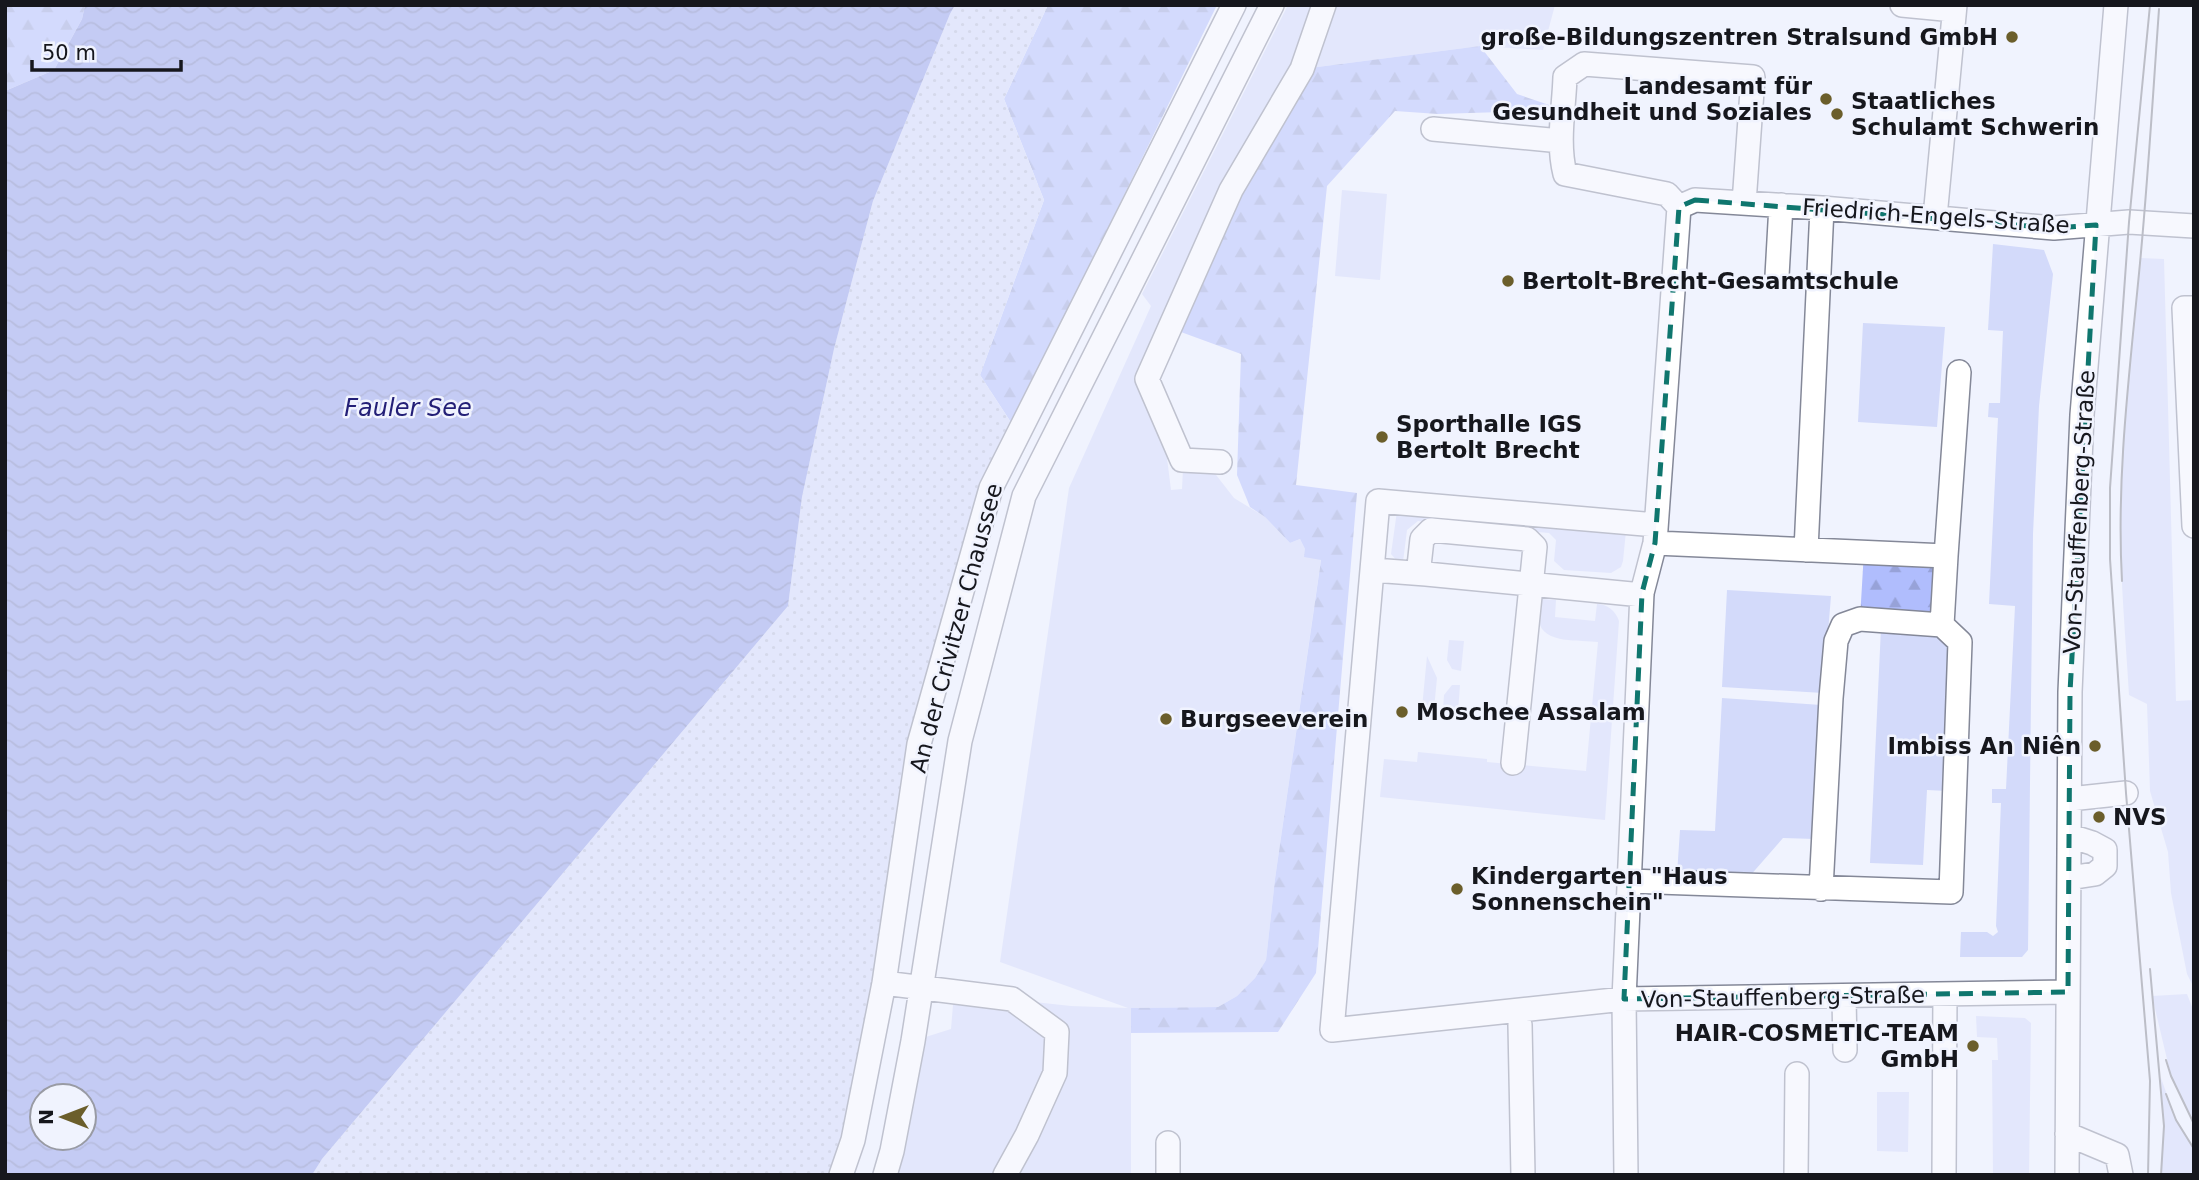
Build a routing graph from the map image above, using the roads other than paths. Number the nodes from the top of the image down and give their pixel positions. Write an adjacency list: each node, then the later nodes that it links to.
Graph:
1 (1234, 5): 36 (street, An der Crivitzer Chaussee)
2 (1272, 5): 37 (street, An der Crivitzer Chaussee)
3 (1324, 5): 19 (street)
4 (1902, 5): 6 (street)
5 (2116, 5): 14 (street, Von-Stauffenberg-Straße)
6 (1955, 8): 13 (street)
7 (1433, 130): 8 (street)
8 (1561, 141): 9 (street); 11 (street)
9 (1744, 203): 10 (street, Friedrich-Engels-Straße); 11 (street, Friedrich-Engels-Straße)
10 (1781, 205): 12 (street, Friedrich-Engels-Straße); 16 (street)
11 (1679, 207): 21 (street, Von-Stauffenberg-Straße)
12 (1822, 208): 13 (street, Friedrich-Engels-Straße); 22 (street)
13 (1935, 217): 14 (street, Friedrich-Engels-Straße)
14 (2096, 225): 15 (street, Friedrich-Engels-Straße); 31 (street, Von-Stauffenberg-Straße)
15 (2194, 226)
16 (1777, 276)
17 (2194, 308): 20 (street)
18 (1959, 372): 23 (street)
19 (1220, 462)
20 (2194, 526)
21 (1656, 534): 22 (street); 24 (street, Von-Stauffenberg-Straße); 27 (street, Von-Stauffenberg-Straße)
22 (1806, 550): 23 (street)
23 (1947, 556): 28 (street)
24 (1373, 570): 25 (street); 41 (street, Von-Stauffenberg-Straße)
25 (1426, 574): 26 (street); 26 (street)
26 (1531, 584): 27 (street); 29 (street)
27 (1642, 595): 34 (street, Von-Stauffenberg-Straße)
28 (1942, 625): 35 (street); 35 (street)
29 (1513, 764)
30 (2126, 793): 31 (street)
31 (2070, 799): 32 (street, Von-Stauffenberg-Straße)
32 (2070, 836): 33 (street, Von-Stauffenberg-Straße); 33 (street)
33 (2069, 878): 38 (street, Von-Stauffenberg-Straße)
34 (1629, 881): 35 (street); 41 (street, Von-Stauffenberg-Straße)
35 (1821, 889)
36 (884, 983): 37 (street); 47 (street, An der Crivitzer Chaussee)
37 (921, 988): 48 (street, An der Crivitzer Chaussee); 49 (street)
38 (2068, 992): 39 (street, Von-Stauffenberg-Straße); 45 (street, Von-Stauffenberg-Straße)
39 (1944, 994): 40 (street, Von-Stauffenberg-Straße); 54 (street)
40 (1844, 996): 41 (street, Von-Stauffenberg-Straße); 43 (street)
41 (1623, 999): 52 (street, Von-Stauffenberg-Straße)
42 (1520, 1025): 51 (street)
43 (1845, 1050)
44 (1797, 1074): 53 (street)
45 (2067, 1134): 55 (street, Von-Stauffenberg-Straße); 56 (street)
46 (1168, 1143): 50 (street)
47 (841, 1175)
48 (884, 1175)
49 (1005, 1175)
50 (1168, 1175)
51 (1523, 1175)
52 (1626, 1175)
53 (1796, 1175)
54 (1944, 1175)
55 (2067, 1175)
56 (2121, 1175)

